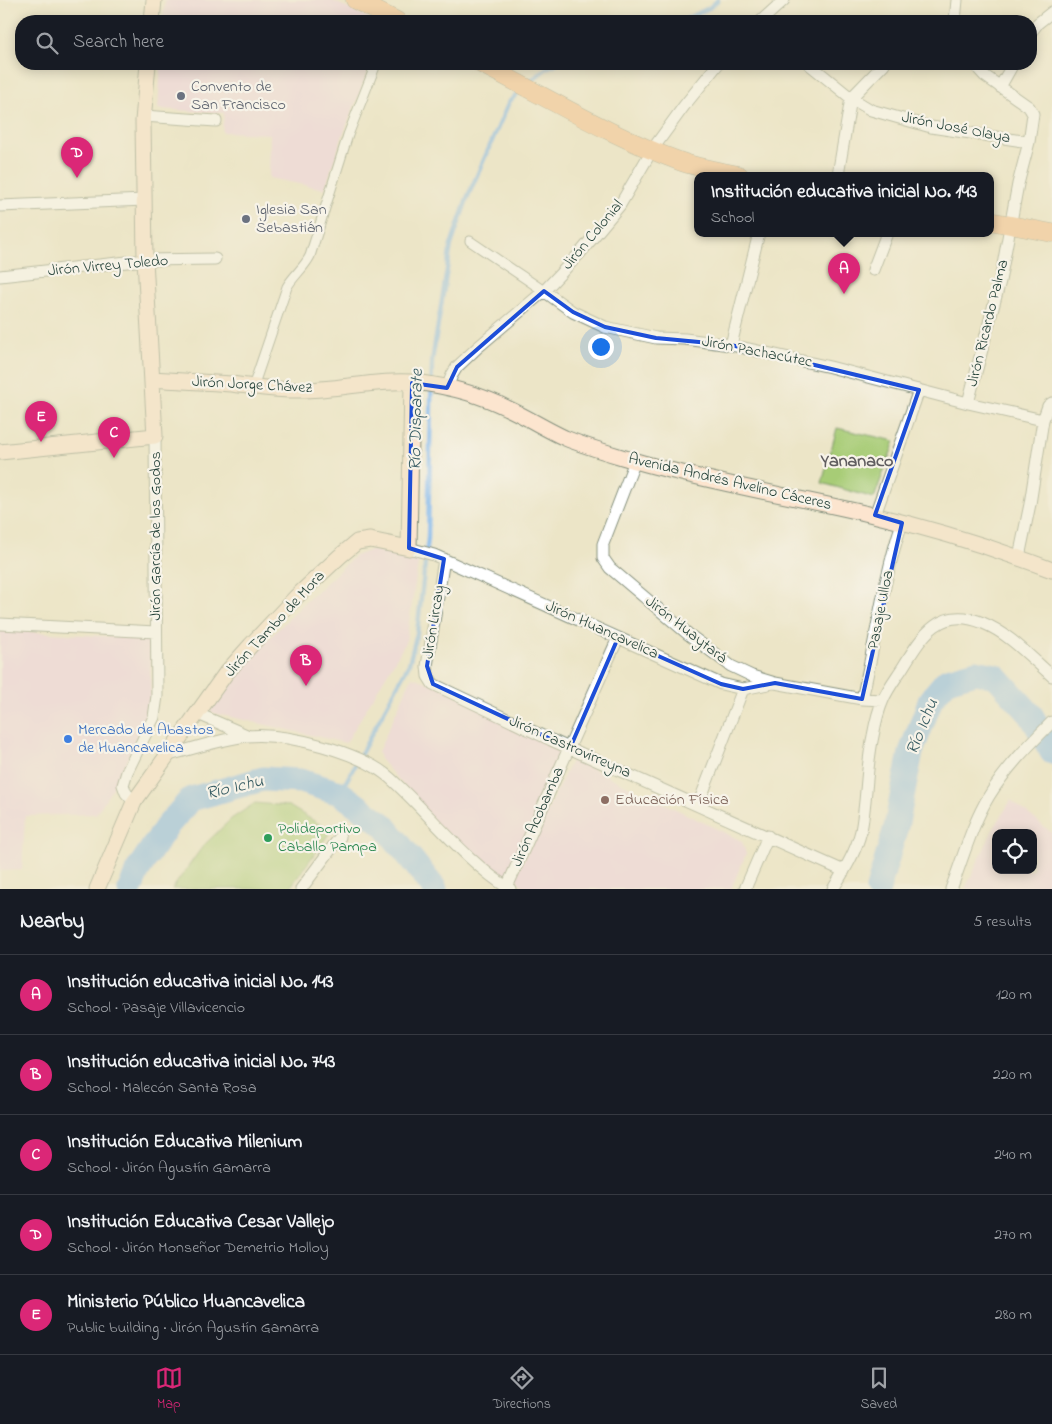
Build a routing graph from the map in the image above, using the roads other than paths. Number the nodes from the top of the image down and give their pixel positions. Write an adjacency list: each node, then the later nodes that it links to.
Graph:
1 (154, 0): 6 (main road)
2 (355, 0): 7 (highway)
3 (784, 0): 8 (street)
4 (957, 0): 9 (street)
5 (1052, 12): 10 (street)
6 (153, 15)
7 (384, 15)
8 (767, 15)
9 (956, 15)
10 (1037, 24)
11 (147, 70): 21 (main road, Jirón García de los Godos)
12 (374, 70): 43 (street)
13 (494, 70): 24 (highway)
14 (713, 70): 24 (street, Jirón Colonial)
15 (817, 70): 20 (street, Jirón José Olaya)
16 (878, 70): 20 (street)
17 (980, 70): 19 (street, Jirón Ricardo Palma)
18 (1010, 70): 19 (street)
19 (1000, 87): 23 (street, Jirón Ricardo Palma)
20 (852, 98): 23 (street, Jirón José Olaya); 26 (street)
21 (143, 116): 22 (street); 27 (main road, Jirón García de los Godos)
22 (216, 121)
23 (1029, 142): 30 (street, Jirón Ricardo Palma)
24 (652, 150): 25 (highway); 39 (street, Jirón Colonial)
25 (726, 172)
26 (839, 172)
27 (145, 200): 28 (street); 36 (main road, Jirón García de los Godos)
28 (0, 206)
29 (994, 222): 30 (highway)
30 (1010, 224): 31 (highway); 46 (street, Jirón Ricardo Palma)
31 (1052, 233)
32 (758, 237): 40 (street)
33 (885, 237): 37 (street)
34 (470, 241): 39 (street, Jirón Pachacútec)
35 (215, 259): 36 (street, Jirón Virrey Toledo)
36 (146, 260): 38 (street, Jirón Virrey Toledo); 41 (main road, Jirón García de los Godos)
37 (873, 270)
38 (0, 276)
39 (544, 291): 40 (street, Jirón Pachacútec); 44 (street, Jirón Colonial)
40 (731, 345): 45 (street, Jirón Pachacútec)
41 (152, 379): 43 (main road, Jirón Jorge Chávez); 49 (main road, Jirón García de los Godos)
42 (417, 383): 43 (main road, Jirón Jorge Chávez); 44 (main road, Avenida Andrés Avelino Cáceres); 54 (main road)
43 (254, 386)
44 (444, 388): 51 (main road, Avenida Andrés Avelino Cáceres)
45 (919, 390): 46 (street, Jirón Pachacútec); 52 (street)
46 (968, 403): 48 (street, Jirón Pachacútec)
47 (1052, 403): 48 (street)
48 (1043, 420): 56 (street)
49 (156, 436): 50 (main road); 59 (street, Jirón García de los Godos)
50 (0, 452)
51 (636, 461): 52 (main road, Avenida Andrés Avelino Cáceres); 62 (street, Jirón Huaytará)
52 (875, 515): 53 (main road, Avenida Andrés Avelino Cáceres)
53 (902, 523): 56 (main road, Avenida Andrés Avelino Cáceres); 65 (street, Pasaje Ulloa)
54 (415, 549): 55 (street, Jirón Huancavelica); 67 (main road, Jirón Tambo de Mora)
55 (439, 557): 60 (street, Jirón Huancavelica); 63 (street, Jirón Lircay)
56 (1019, 557): 57 (main road, Avenida Andrés Avelino Cáceres)
57 (1052, 570)
58 (0, 624): 59 (street)
59 (156, 632): 72 (street, Jirón García de los Godos)
60 (618, 638): 64 (street, Jirón Huancavelica); 70 (street, Jirón Acobamba)
61 (1052, 676): 66 (street)
62 (775, 683): 64 (street, Jirón Huancavelica); 65 (street, Jirón Huaytará)
63 (433, 684): 70 (street, Jirón Castrovirreyna)
64 (743, 689): 73 (street)
65 (862, 698): 66 (street, Jirón Huaytará)
66 (883, 700): 76 (street)
67 (198, 714): 69 (street); 71 (main road, Jirón Tambo de Mora)
68 (1052, 722): 82 (street)
69 (249, 736): 71 (street); 77 (street)
70 (570, 748): 73 (street, Jirón Castrovirreyna); 77 (street, Jirón Acobamba)
71 (169, 755): 72 (main road, Jirón Tambo de Mora)
72 (134, 802): 78 (main road, Jirón Tambo de Mora)
73 (698, 805): 74 (street, Jirón Castrovirreyna)
74 (768, 836): 76 (street, Jirón Castrovirreyna); 80 (street)
75 (340, 837): 79 (street)
76 (844, 870): 81 (street)
77 (508, 888)
78 (97, 889)
79 (300, 889)
80 (745, 889)
81 (833, 889)
82 (951, 889)

